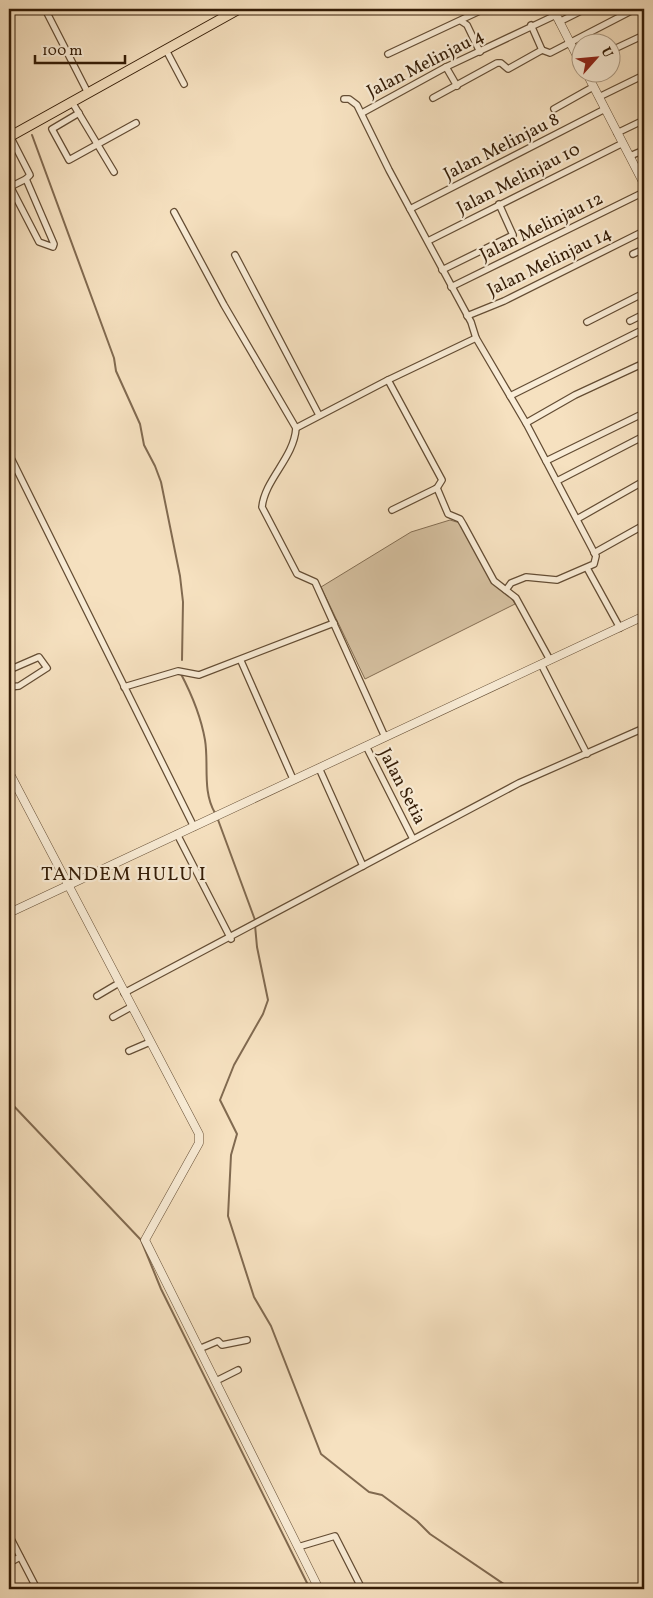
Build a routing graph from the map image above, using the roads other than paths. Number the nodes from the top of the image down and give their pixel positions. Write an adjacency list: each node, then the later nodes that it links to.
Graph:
1 (45, 9): 22 (street)
2 (239, 9): 12 (main road)
3 (484, 9): 7 (street)
4 (585, 9): 6 (street, Jalan Melinjau 4)
5 (635, 9): 10 (street)
6 (556, 15): 8 (street, Jalan Melinjau 4); 10 (street)
7 (461, 21): 14 (street); 15 (street)
8 (531, 25): 13 (street); 14 (street, Jalan Melinjau 4)
9 (644, 35): 11 (street)
10 (569, 41): 13 (street)
11 (620, 46)
12 (166, 50): 19 (street); 22 (main road)
13 (542, 50): 20 (street)
14 (480, 52): 16 (street, Jalan Melinjau 4)
15 (388, 54)
16 (446, 67): 20 (street); 30 (street, Jalan Melinjau 4)
17 (644, 75): 23 (street)
18 (591, 82): 21 (street)
19 (184, 84)
20 (457, 86): 24 (street)
21 (593, 87): 23 (street); 28 (street)
22 (88, 93): 26 (main road)
23 (599, 97): 27 (street)
24 (432, 98)
25 (344, 99): 30 (street)
26 (72, 102): 29 (street); 34 (main road)
27 (605, 109): 33 (street); 46 (street, Jalan Melinjau 8)
28 (554, 110)
29 (80, 113): 36 (street); 36 (street)
30 (362, 113): 46 (street)
31 (644, 120): 33 (street)
32 (136, 123): 36 (street)
33 (617, 132): 35 (street)
34 (9, 137): 41 (street)
35 (623, 143): 38 (street); 45 (street, Jalan Melinjau 10)
36 (98, 144): 39 (street)
37 (644, 150): 38 (street)
38 (630, 156): 40 (street)
39 (114, 172)
40 (642, 173): 42 (street)
41 (26, 179): 43 (street); 43 (street)
42 (644, 184)
43 (10, 185)
44 (644, 192): 54 (street, Jalan Melinjau 12)
45 (498, 204): 49 (street, Jalan Melinjau 10); 53 (street)
46 (410, 210): 49 (street)
47 (174, 212): 68 (street)
48 (644, 231): 57 (street, Jalan Melinjau 14)
49 (428, 241): 53 (street)
50 (644, 249): 51 (street)
51 (633, 254)
52 (235, 255): 66 (street)
53 (442, 270): 54 (street)
54 (451, 287): 57 (street)
55 (644, 292): 59 (street)
56 (644, 314): 58 (street)
57 (467, 316): 61 (street)
58 (630, 321)
59 (587, 322)
60 (644, 329): 64 (street)
61 (476, 338): 63 (street); 64 (street)
62 (644, 363): 67 (street)
63 (388, 380): 66 (street); 74 (street)
64 (510, 396): 67 (street)
65 (644, 412): 71 (street)
66 (319, 415): 68 (street)
67 (526, 423): 71 (street)
68 (296, 428): 82 (street)
69 (644, 436): 72 (street)
70 (9, 454): 89 (street)
71 (546, 461): 72 (street)
72 (557, 481): 76 (street)
73 (644, 481): 76 (street)
74 (437, 488): 75 (street); 80 (street)
75 (392, 510)
76 (577, 519): 78 (street)
77 (644, 525): 78 (street)
78 (594, 553): 79 (street)
79 (587, 568): 80 (street); 83 (street)
80 (506, 590): 84 (street)
81 (644, 616): 83 (street)
82 (334, 623): 85 (street); 91 (street)
83 (620, 628): 84 (street)
84 (550, 660): 86 (street)
85 (240, 661): 89 (street); 96 (street)
86 (541, 664): 91 (street); 93 (street)
87 (9, 670): 88 (street)
88 (9, 687)
89 (124, 687): 97 (street)
90 (644, 728): 93 (street)
91 (385, 737): 92 (street)
92 (366, 746): 94 (street); 99 (street, Jalan Setia)
93 (586, 754): 99 (street)
94 (319, 768): 96 (street); 100 (street)
95 (9, 772): 101 (street)
96 (293, 779): 97 (street)
97 (194, 826): 98 (street)
98 (177, 834): 101 (street); 103 (street)
99 (413, 839): 100 (street)
100 (363, 866): 103 (street)
101 (68, 885): 102 (street); 104 (street)
102 (9, 913)
103 (231, 939): 105 (street)
104 (119, 983): 105 (street); 106 (street)
105 (124, 993): 107 (street)
106 (97, 996)
107 (132, 1007): 108 (street); 109 (street)
108 (113, 1016)
109 (150, 1042): 110 (street); 112 (street)
110 (129, 1051)
111 (246, 1340): 112 (street)
112 (199, 1349): 114 (street)
113 (238, 1370): 114 (street)
114 (216, 1381): 116 (street)
115 (9, 1535): 117 (street)
116 (298, 1547): 120 (street); 121 (street)
117 (20, 1558): 118 (street); 119 (street)
118 (9, 1563)
119 (37, 1589)
120 (318, 1589)
121 (362, 1589)

